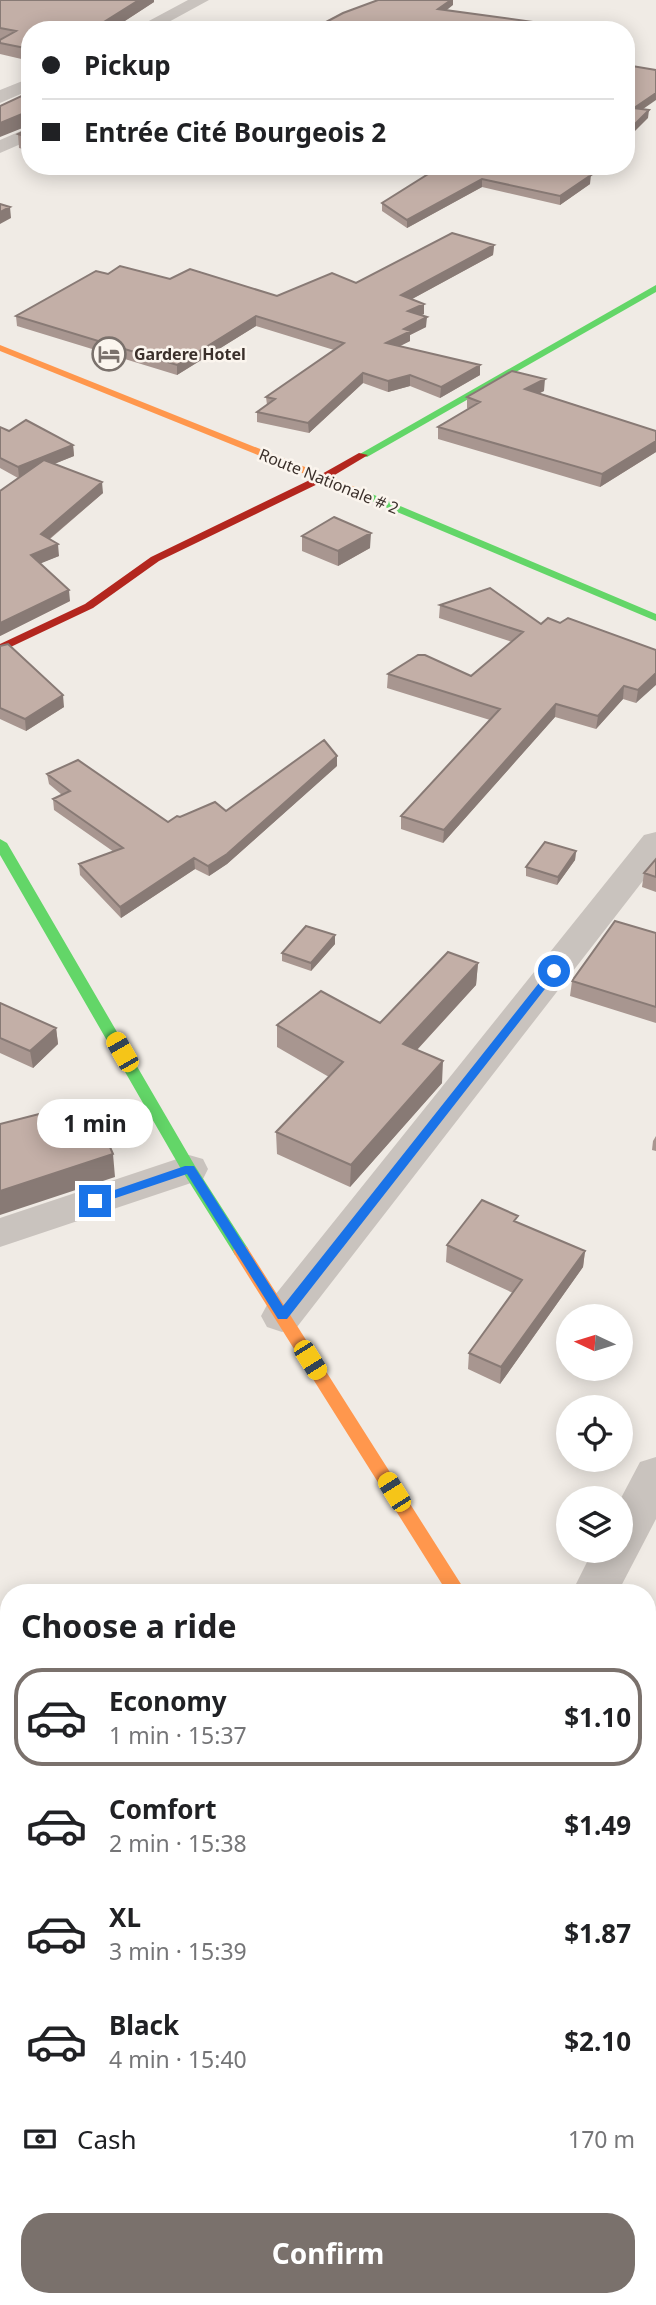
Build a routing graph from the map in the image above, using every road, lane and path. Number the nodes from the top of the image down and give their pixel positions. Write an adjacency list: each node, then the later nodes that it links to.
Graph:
1 (201, 0): 2 (street)
2 (158, 21)
3 (21, 87): 4 (street)
4 (0, 97)
5 (21, 137): 6 (street)
6 (0, 146)
7 (21, 146): 8 (street)
8 (0, 156)
9 (656, 288): 11 (main road)
10 (0, 348): 11 (main road, Route Nationale # 2)
11 (324, 477): 12 (main road, Route Nationale # 2); 13 (main road)
12 (656, 618)
13 (0, 649)
14 (0, 842): 16 (main road)
15 (656, 842): 18 (street)
16 (190, 1169): 17 (street); 18 (main road)
17 (0, 1233)
18 (282, 1316): 22 (main road)
19 (656, 1475): 20 (street)
20 (633, 1520)
21 (610, 1563): 23 (street)
22 (452, 1584)
23 (600, 1584)

